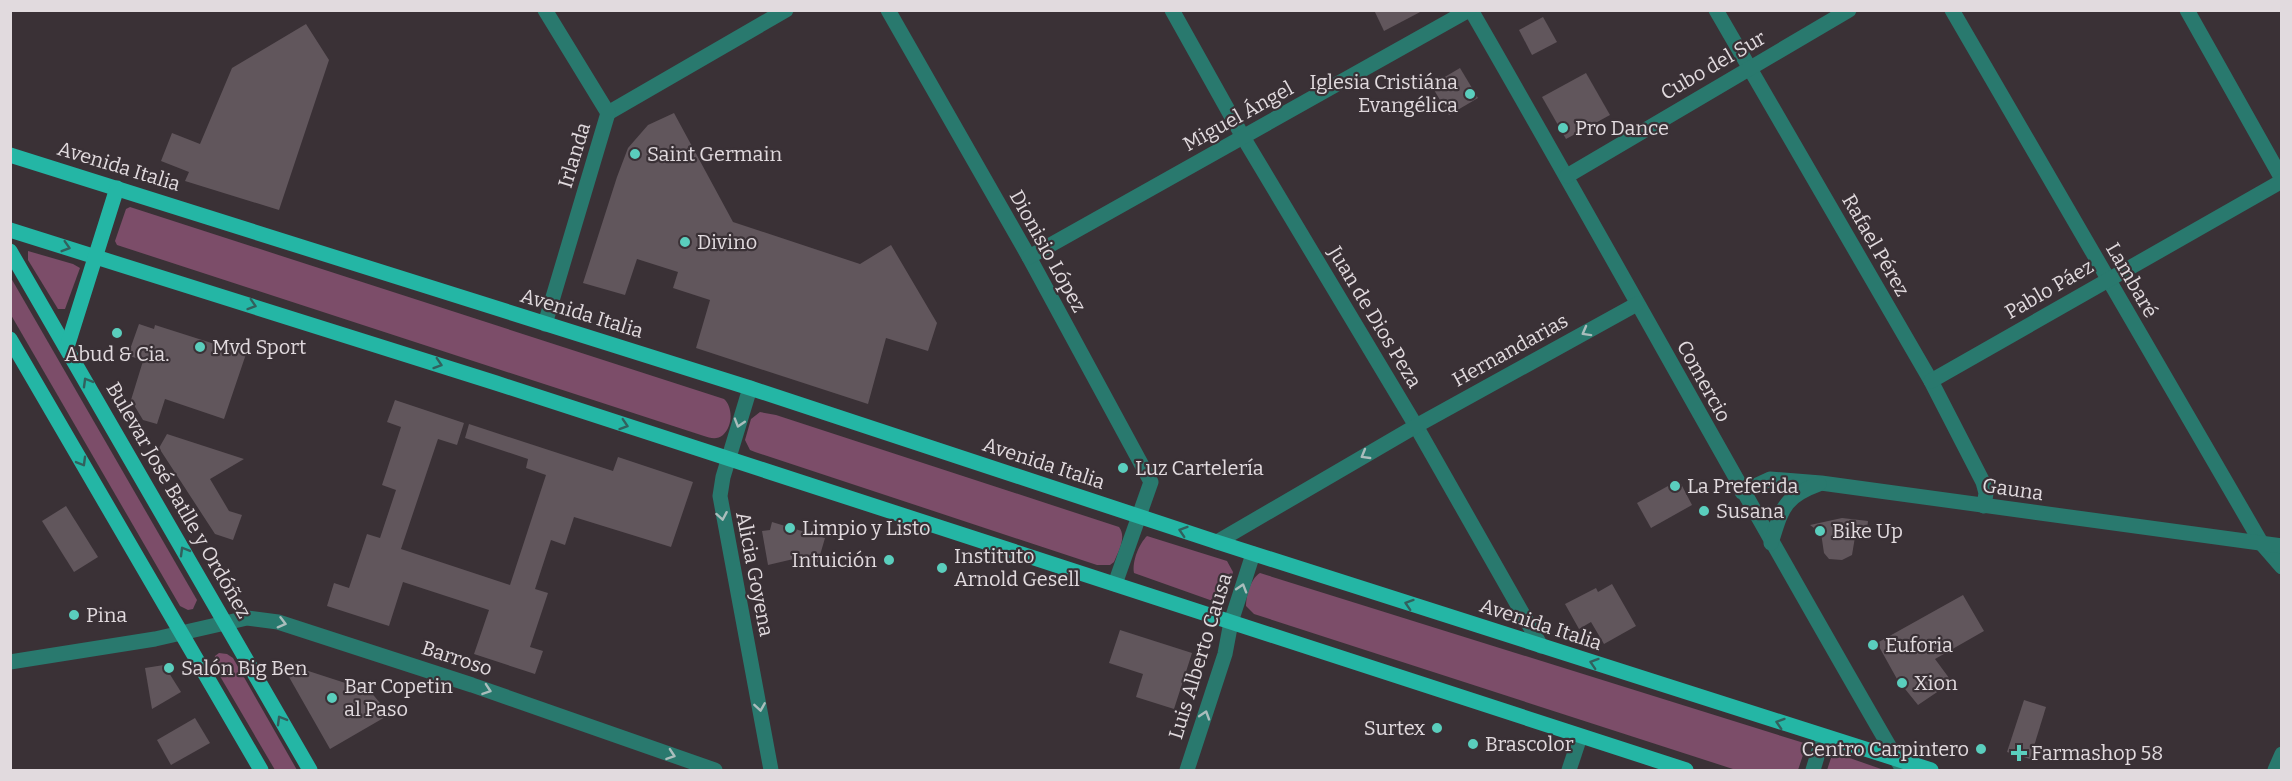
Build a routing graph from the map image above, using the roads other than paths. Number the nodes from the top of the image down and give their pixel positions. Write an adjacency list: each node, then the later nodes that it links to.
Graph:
1 (545, 10): 11 (street, Irlanda)
2 (786, 10): 11 (street)
3 (888, 10): 20 (street, Dionisio López)
4 (1172, 10): 12 (street, Juan de Dios Peza)
5 (1470, 10): 12 (street, Miguel Ángel); 14 (street, Comercio)
6 (1716, 10): 10 (street, Rafael Pérez)
7 (1850, 10): 10 (street, Cubo del Sur)
8 (1952, 10): 21 (street, Lambaré)
9 (2187, 10): 15 (street)
10 (1748, 69): 14 (street, Cubo del Sur); 26 (street, Rafael Pérez)
11 (608, 112): 23 (street, Irlanda)
12 (1243, 137): 20 (street, Miguel Ángel); 28 (street, Juan de Dios Peza)
13 (10, 155): 16 (main road, Avenida Italia)
14 (1567, 176): 22 (street, Comercio)
15 (2282, 180): 21 (street, Pablo Páez)
16 (117, 188): 19 (main road); 23 (main road, Avenida Italia)
17 (10, 230): 19 (main road, one-way to 19)
18 (10, 251): 25 (main road, Bulevar José Batlle y Ordóñez)
19 (97, 256): 25 (main road); 29 (main road, one-way to 29)
20 (1029, 258): 33 (street, Dionisio López)
21 (2107, 280): 26 (street, Pablo Páez); 36 (street, Lambaré)
22 (1637, 304): 28 (street, Hernandarias, one-way to 28); 31 (street, Comercio)
23 (545, 324): 27 (main road, Avenida Italia)
24 (10, 339): 43 (main road, one-way to 43)
25 (67, 347): 41 (main road, Bulevar José Batlle y Ordóñez, one-way to 25)
26 (1932, 381): 32 (street, Rafael Pérez)
27 (750, 388): 29 (street, Alicia Goyena, one-way to 29); 33 (main road, Avenida Italia)
28 (1416, 426): 34 (street, Hernandarias, one-way to 34); 44 (street, Juan de Dios Peza)
29 (729, 459): 40 (main road); 53 (street, Alicia Goyena, one-way to 53)
30 (1821, 483): 31 (street, Gauna); 32 (street, Gauna); 35 (street)
31 (1742, 492): 35 (street, Comercio)
32 (1984, 506): 36 (street, Gauna)
33 (1139, 517): 34 (main road, Avenida Italia, one-way to 33); 40 (street)
34 (1217, 542): 38 (main road, Avenida Italia)
35 (1771, 543): 49 (street, Comercio)
36 (2262, 544): 37 (street, Gauna); 39 (street, Lambaré)
37 (2282, 546)
38 (1253, 554): 42 (street, Luis Alberto Causa, one-way to 38); 44 (main road, Avenida Italia, one-way to 38)
39 (2282, 567)
40 (1115, 584): 42 (main road)
41 (224, 622): 43 (street, Barroso); 51 (main road, Bulevar José Batlle y Ordóñez, one-way to 41); 52 (street, Barroso, one-way to 52)
42 (1231, 622): 46 (main road); 54 (street, Luis Alberto Causa, one-way to 42)
43 (182, 633): 45 (street, Barroso); 50 (main road)
44 (1541, 646): 47 (main road, Avenida Italia, one-way to 44)
45 (10, 662)
46 (1580, 737): 55 (street); 56 (main road)
47 (1823, 737): 49 (main road, Avenida Italia); 57 (street)
48 (2282, 754): 59 (street)
49 (1899, 765): 58 (main road, Avenida Italia)
50 (261, 771)
51 (310, 771)
52 (715, 771)
53 (771, 771)
54 (1187, 771)
55 (1569, 771)
56 (1686, 771)
57 (1813, 771)
58 (1932, 771)
59 (2275, 771)

